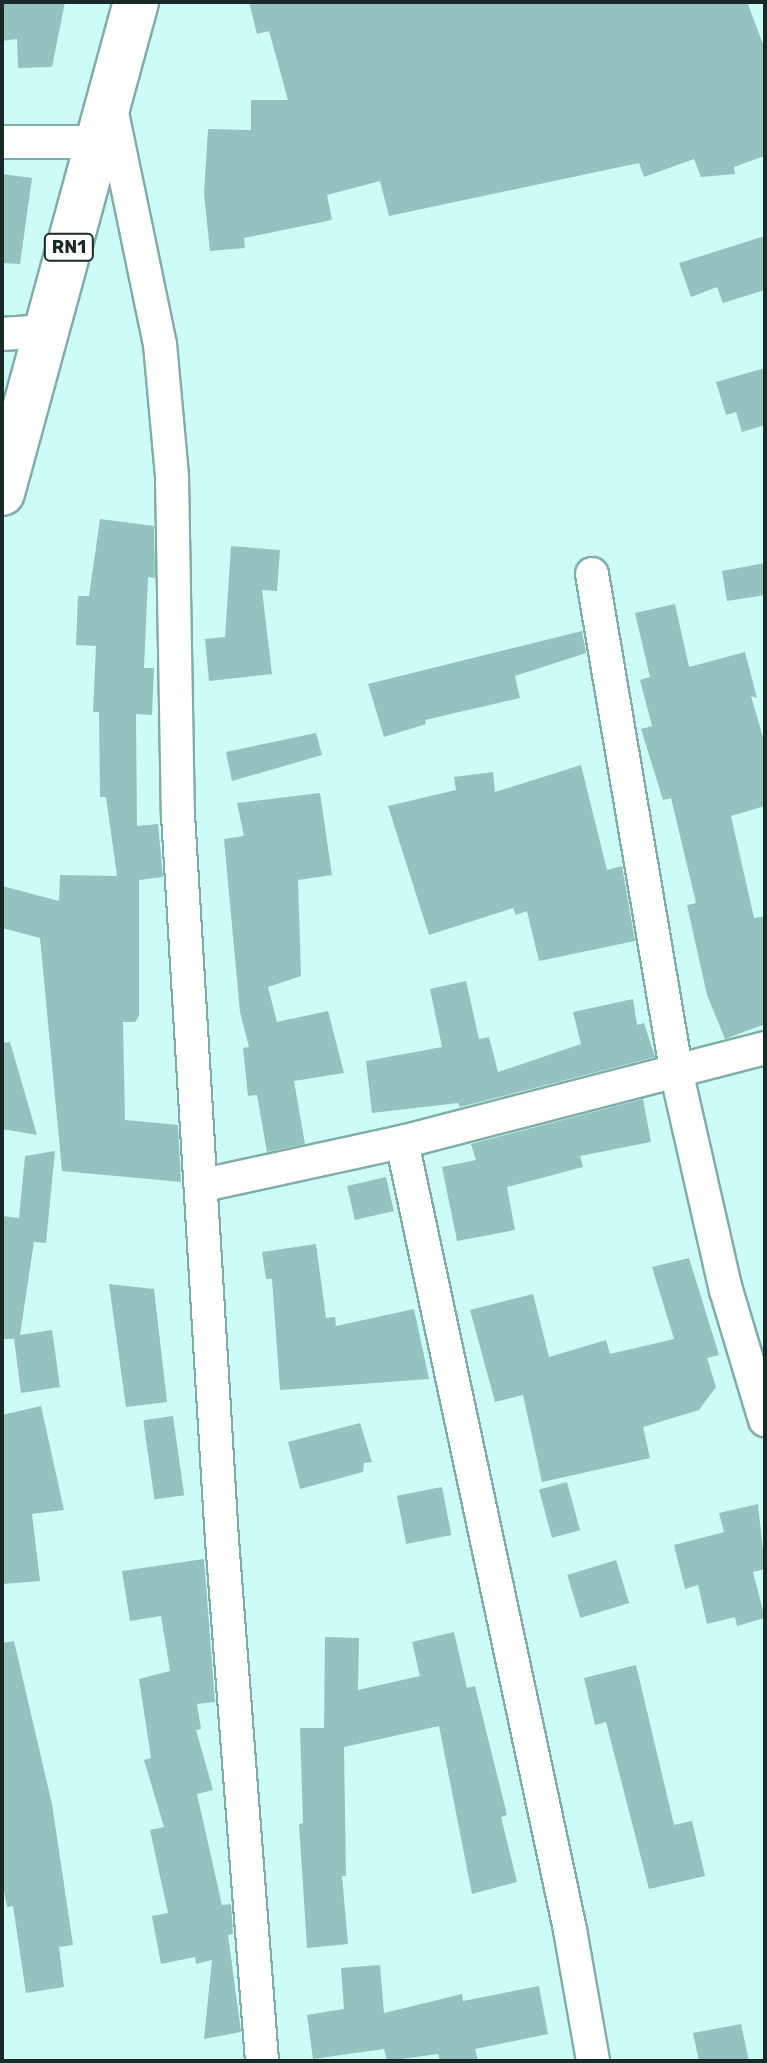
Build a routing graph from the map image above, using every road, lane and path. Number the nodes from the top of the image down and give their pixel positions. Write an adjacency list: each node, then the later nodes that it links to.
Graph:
1 (136, 2): 2 (highway, RN1)
2 (110, 100): 4 (highway, RN1); 12 (street)
3 (2, 142): 4 (street)
4 (98, 142): 5 (highway, RN1)
5 (46, 331): 6 (street); 7 (highway, RN1)
6 (2, 334)
7 (2, 493)
8 (592, 574): 10 (street)
9 (765, 1048): 10 (street)
10 (677, 1075): 11 (street); 13 (street)
11 (402, 1142): 12 (street); 15 (street)
12 (204, 1185): 14 (street)
13 (765, 1420)
14 (262, 2061)
15 (593, 2061)

